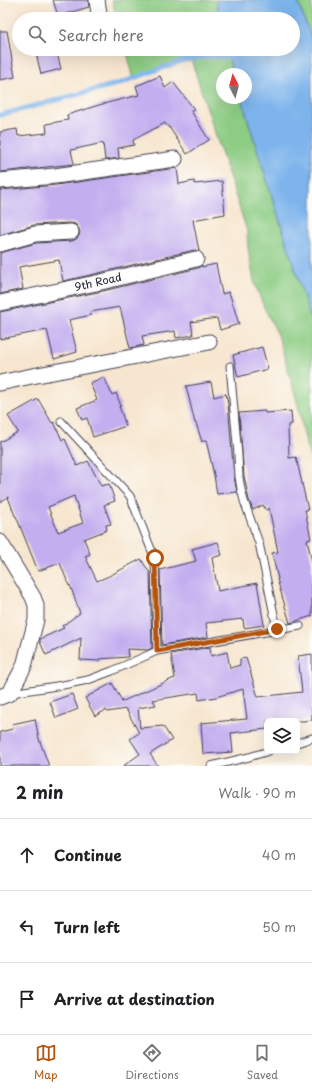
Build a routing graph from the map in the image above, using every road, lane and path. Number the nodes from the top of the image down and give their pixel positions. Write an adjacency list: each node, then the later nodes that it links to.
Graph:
1 (97, 0): 2 (street)
2 (99, 12)
3 (175, 159): 4 (street)
4 (0, 181)
5 (71, 232): 6 (street)
6 (0, 244)
7 (196, 259): 8 (street, 9th Road)
8 (0, 303)
9 (209, 342): 11 (street)
10 (230, 366): 15 (lane)
11 (0, 383)
12 (61, 421): 16 (lane)
13 (0, 542): 17 (street)
14 (300, 626): 15 (lane)
15 (277, 629): 16 (lane)
16 (157, 651): 17 (lane)
17 (5, 695)
18 (312, 738): 19 (lane)
19 (300, 742)
20 (264, 752): 21 (lane)
21 (211, 766)

